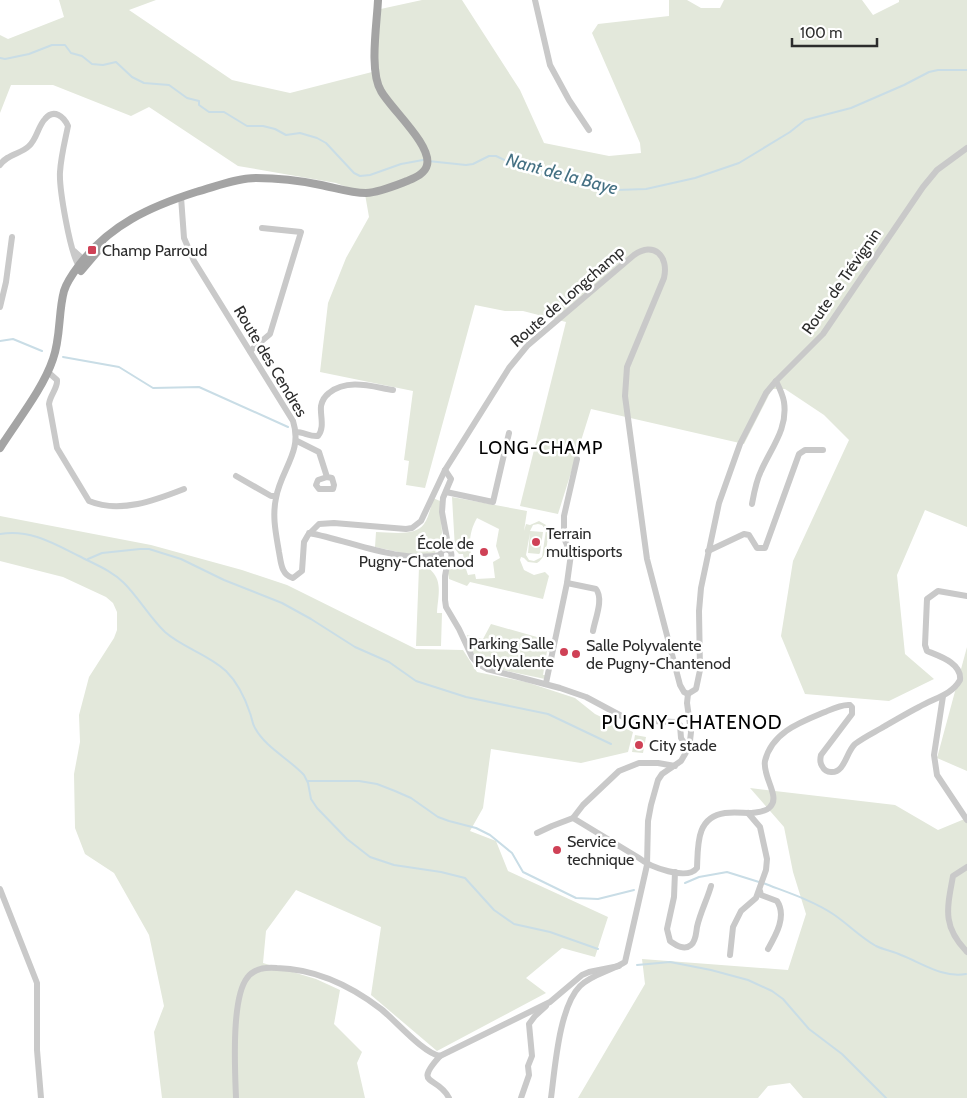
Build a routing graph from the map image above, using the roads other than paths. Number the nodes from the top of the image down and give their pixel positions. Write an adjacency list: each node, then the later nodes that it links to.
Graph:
1 (378, 0): 6 (main road)
2 (535, 0): 3 (street)
3 (589, 130)
4 (967, 148): 13 (street, Route de Trévignin)
5 (0, 164): 9 (street)
6 (181, 197): 9 (main road); 11 (street, Route des Cendres)
7 (262, 228): 11 (street)
8 (12, 237): 10 (street)
9 (82, 264): 12 (main road)
10 (0, 307)
11 (250, 351): 15 (street, Route des Cendres)
12 (48, 372): 18 (main road); 24 (street)
13 (776, 381): 27 (street); 29 (street, Route de Trévignin)
14 (394, 390): 15 (street)
15 (296, 432): 17 (street, Route des Cendres)
16 (509, 433): 25 (street)
17 (296, 441): 23 (street); 26 (street, Route des Cendres)
18 (0, 448)
19 (824, 450): 29 (street)
20 (577, 459): 31 (street)
21 (444, 473): 25 (street); 28 (street, Route de Longchamp); 35 (street, Route de Longchamp)
22 (236, 476): 26 (street)
23 (327, 477)
24 (184, 489)
25 (448, 489): 30 (street)
26 (276, 496): 28 (street, Route des Cendres)
27 (752, 504)
28 (310, 533): 30 (street)
29 (708, 551): 35 (street, Route de Trévignin)
30 (445, 555): 34 (street)
31 (567, 583): 33 (street); 34 (street)
32 (967, 596): 36 (street)
33 (593, 631)
34 (546, 683): 37 (street)
35 (688, 694): 37 (street)
36 (943, 696): 39 (street); 41 (street)
37 (688, 749): 38 (street)
38 (675, 766): 40 (street); 43 (street)
39 (748, 813): 45 (street); 48 (street)
40 (573, 818): 42 (street); 43 (street)
41 (967, 820)
42 (538, 833)
43 (647, 865): 45 (street); 52 (street)
44 (967, 867): 50 (street)
45 (675, 872): 46 (street)
46 (711, 886)
47 (0, 889): 55 (street)
48 (760, 889): 49 (street); 51 (street)
49 (768, 949)
50 (967, 952)
51 (730, 955)
52 (619, 966): 53 (street); 59 (street)
53 (550, 1002): 54 (street); 58 (street)
54 (440, 1056): 56 (street); 57 (street)
55 (41, 1098)
56 (236, 1098)
57 (449, 1098)
58 (522, 1098)
59 (551, 1098)

